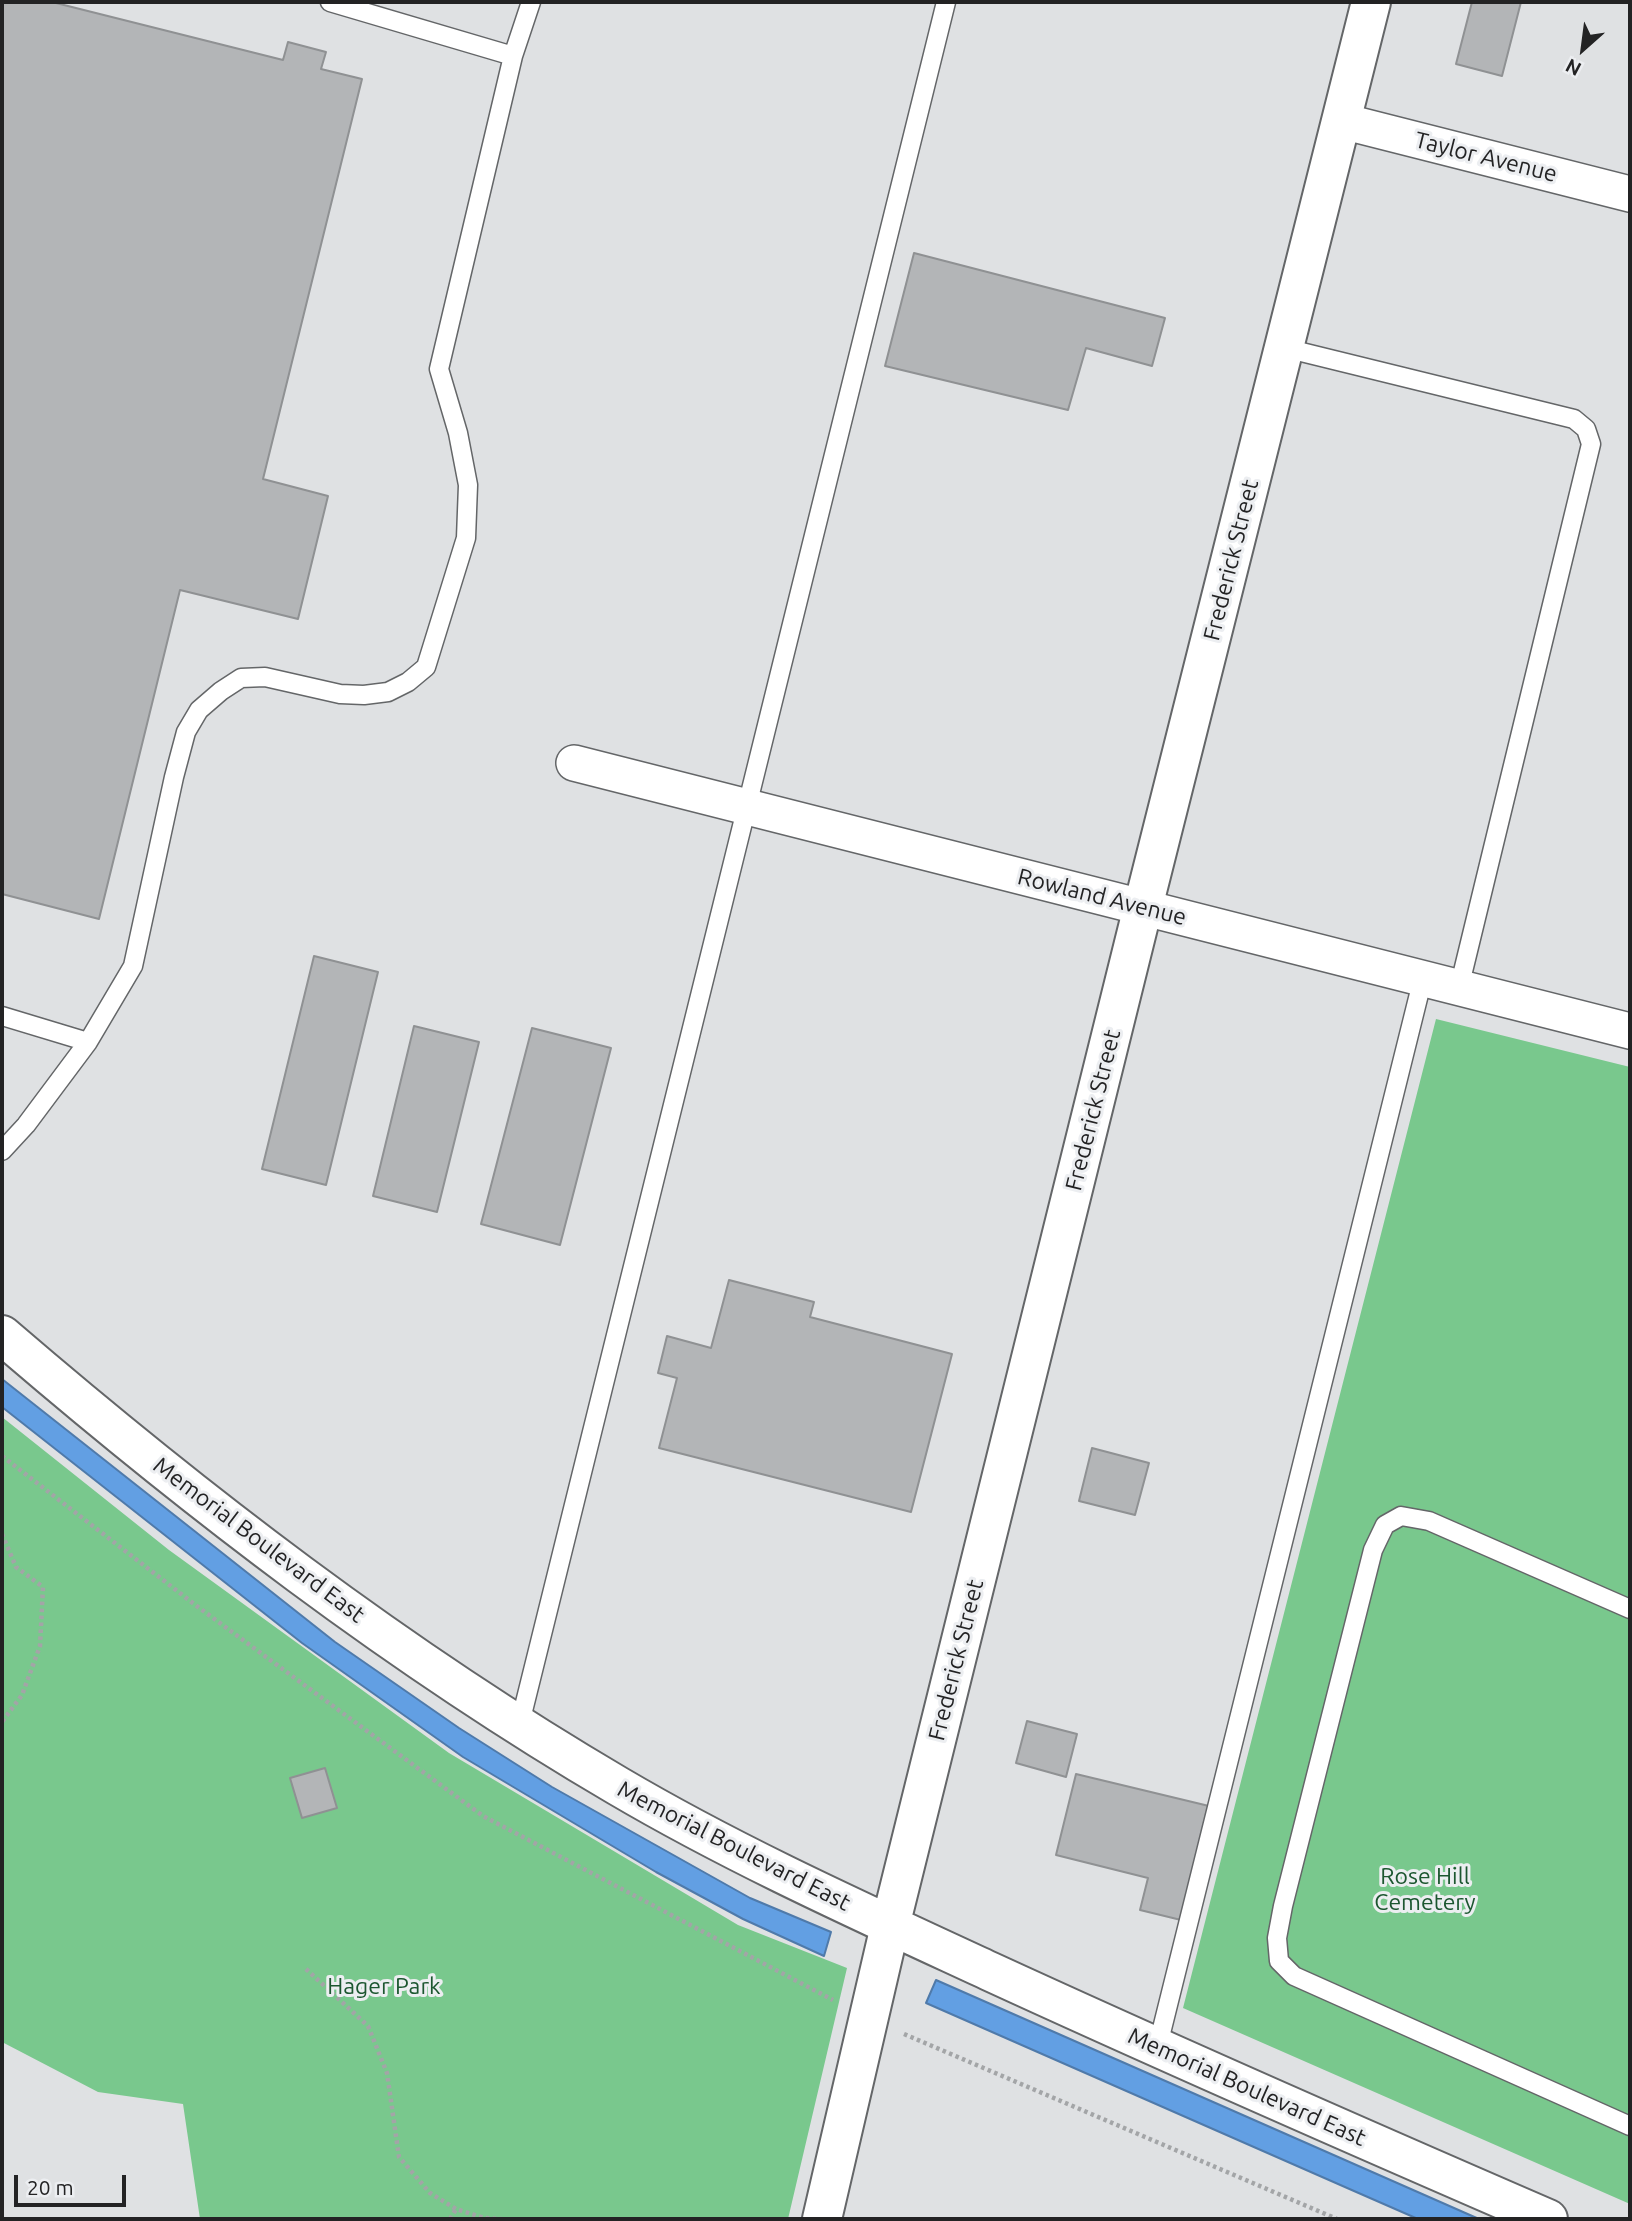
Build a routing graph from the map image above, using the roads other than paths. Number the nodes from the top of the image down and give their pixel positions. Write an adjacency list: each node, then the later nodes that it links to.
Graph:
1 (330, 2): 5 (lane)
2 (531, 2): 5 (lane)
3 (946, 2): 10 (lane)
4 (1371, 2): 6 (main road, Frederick Street)
5 (513, 56): 16 (lane)
6 (1342, 121): 7 (street, Taylor Avenue); 8 (main road, Frederick Street)
7 (1630, 194)
8 (1285, 348): 11 (main road, Frederick Street); 13 (lane)
9 (574, 763): 10 (street, Rowland Avenue)
10 (746, 806): 11 (street, Rowland Avenue); 20 (lane)
11 (1143, 907): 12 (street, Rowland Avenue); 21 (main road, Frederick Street)
12 (1423, 978): 13 (street, Rowland Avenue); 22 (lane)
13 (1459, 988): 15 (street, Rowland Avenue)
14 (2, 1016): 16 (lane)
15 (1630, 1031)
16 (88, 1042): 17 (lane)
17 (2, 1151)
18 (2, 1335): 20 (main road, Memorial Boulevard East)
19 (1630, 1609): 23 (lane)
20 (519, 1727): 21 (main road, Memorial Boulevard East)
21 (890, 1926): 22 (main road, Memorial Boulevard East); 24 (main road, Frederick Street)
22 (1157, 2049): 25 (main road, Memorial Boulevard East)
23 (1630, 2126)
24 (821, 2219)
25 (1548, 2219)

